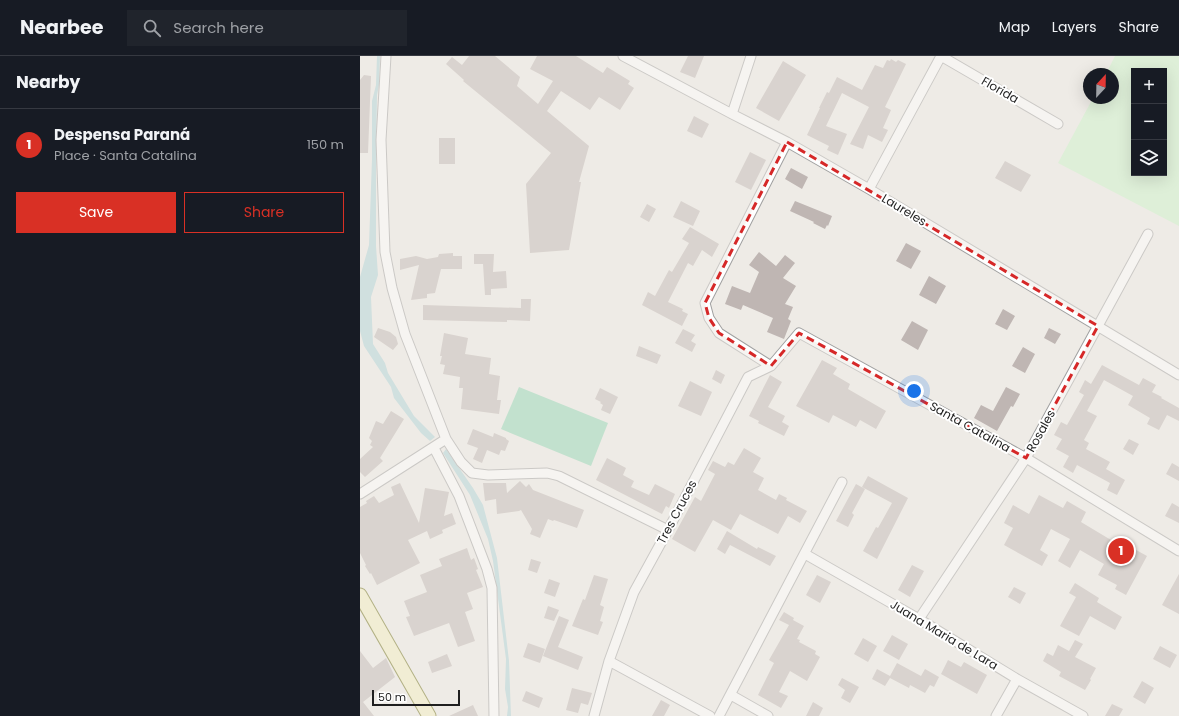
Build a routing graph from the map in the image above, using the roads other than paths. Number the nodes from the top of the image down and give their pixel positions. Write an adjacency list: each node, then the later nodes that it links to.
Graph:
1 (386, 56): 14 (street)
2 (623, 56): 5 (street, Laureles)
3 (751, 56): 5 (street)
4 (941, 56): 6 (street, Florida); 8 (street)
5 (732, 114): 7 (street, Laureles)
6 (1058, 124)
7 (787, 142): 8 (street, Laureles); 12 (street)
8 (869, 189): 10 (street, Laureles)
9 (1148, 234): 10 (street, Rosales)
10 (1098, 326): 13 (street, Laureles); 16 (street, Rosales)
11 (799, 333): 12 (street, Tres Cruces); 16 (street, Santa Catalina)
12 (770, 366): 19 (street, Tres Cruces)
13 (1179, 375)
14 (446, 439): 15 (street); 19 (street)
15 (434, 448): 18 (street); 28 (street)
16 (1026, 458): 20 (street, Santa Catalina); 23 (street, Rosales)
17 (842, 482): 21 (street)
18 (360, 494)
19 (668, 530): 24 (street, Tres Cruces)
20 (1179, 551)
21 (805, 554): 23 (street, Juana Maria de Lara); 26 (street)
22 (360, 595): 27 (main road)
23 (919, 619): 25 (street, Juana Maria de Lara)
24 (609, 661): 29 (street, Tres Cruces); 30 (street)
25 (1017, 679): 33 (street); 34 (street, Juana Maria de Lara)
26 (731, 695): 31 (street); 32 (street)
27 (429, 716)
28 (494, 716)
29 (594, 716)
30 (710, 716)
31 (719, 716)
32 (768, 716)
33 (996, 716)
34 (1083, 716)

